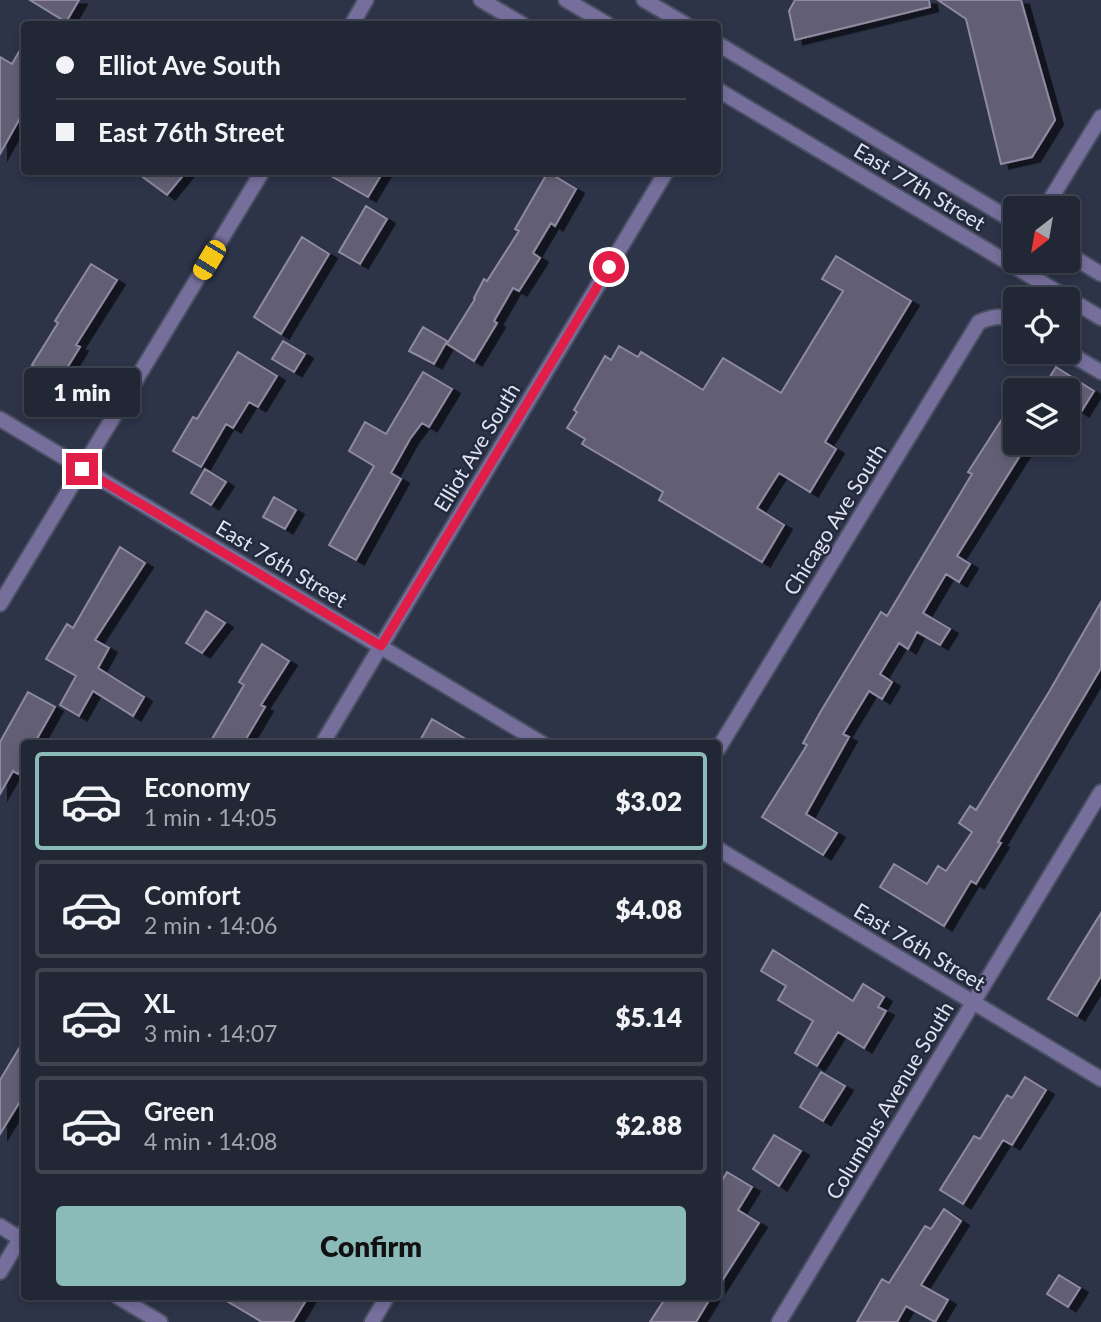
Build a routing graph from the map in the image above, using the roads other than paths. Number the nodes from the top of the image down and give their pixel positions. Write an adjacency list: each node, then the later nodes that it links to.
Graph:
1 (366, 0): 5 (street)
2 (481, 0): 6 (street)
3 (566, 0): 7 (street)
4 (644, 0): 8 (street)
5 (354, 21)
6 (517, 21)
7 (602, 21)
8 (680, 21)
9 (721, 46): 15 (street, East 77th Street)
10 (721, 92): 16 (street, East 77th Street)
11 (1101, 117): 14 (street)
12 (260, 175): 25 (street)
13 (664, 175): 27 (street, Elliot Ave South)
14 (1052, 196)
15 (1003, 215)
16 (1003, 256)
17 (1080, 261): 19 (street)
18 (1031, 273): 21 (street, East 77th Street)
19 (1101, 274)
20 (1003, 317): 30 (street, Chicago Ave South)
21 (1101, 318)
22 (1080, 360): 23 (street)
23 (1101, 372)
24 (0, 419): 25 (street, East 76th Street)
25 (82, 469): 26 (street); 27 (street, East 76th Street)
26 (0, 604)
27 (381, 646): 28 (street, Elliot Ave South); 29 (street, East 76th Street)
28 (323, 740)
29 (536, 740)
30 (721, 744)
31 (1101, 792): 33 (street, Columbus Avenue South)
32 (721, 851): 33 (street, East 76th Street)
33 (973, 1002): 34 (street, East 76th Street); 43 (street, Columbus Avenue South)
34 (1101, 1079)
35 (0, 1226): 36 (street)
36 (21, 1236)
37 (21, 1240): 38 (street)
38 (0, 1272)
39 (123, 1300): 41 (street)
40 (385, 1300): 42 (street)
41 (160, 1322)
42 (372, 1322)
43 (779, 1322)

